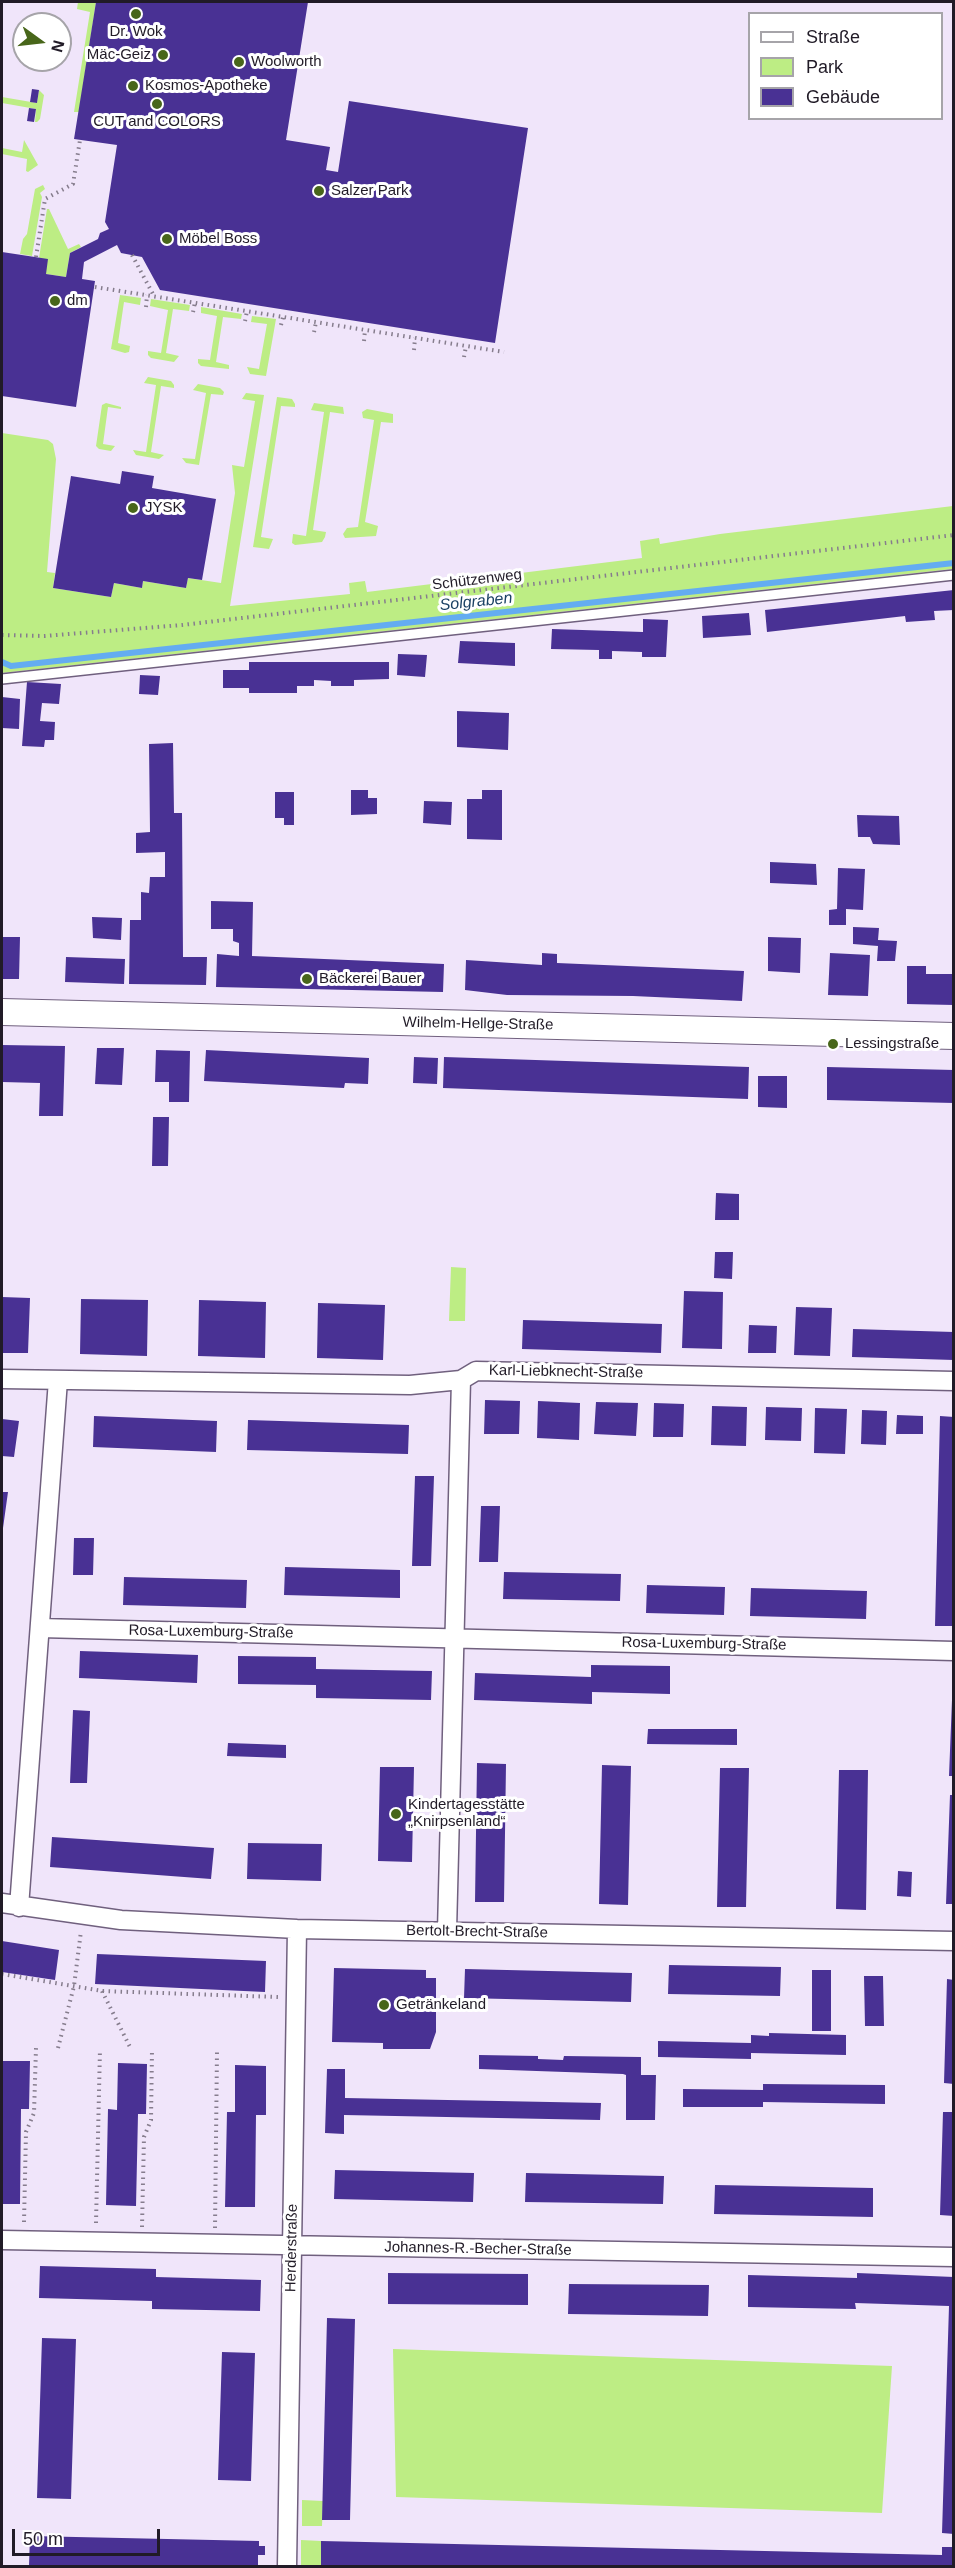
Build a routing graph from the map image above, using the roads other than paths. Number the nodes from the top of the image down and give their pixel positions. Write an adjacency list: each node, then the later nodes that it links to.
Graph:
1 (954, 575): 2 (lane)
2 (2, 679)
3 (2, 1012): 4 (main road, Wilhelm-Hellge-Straße)
4 (954, 1036)
5 (2, 1379): 6 (street, Karl-Liebknecht-Straße)
6 (58, 1380): 7 (street, Karl-Liebknecht-Straße); 9 (street)
7 (460, 1380): 8 (street, Karl-Liebknecht-Straße); 10 (street)
8 (954, 1381)
9 (40, 1628): 10 (street, Rosa-Luxemburg-Straße); 12 (street)
10 (454, 1638): 11 (street, Rosa-Luxemburg-Straße); 14 (street)
11 (954, 1651)
12 (10, 1905): 13 (street, Bertolt-Brecht-Straße)
13 (297, 1929): 14 (street, Bertolt-Brecht-Straße); 17 (street, Herderstraße)
14 (447, 1931): 15 (street, Bertolt-Brecht-Straße)
15 (954, 1941)
16 (2, 2240): 17 (street, Johannes-R.-Becher-Straße)
17 (292, 2245): 18 (street, Johannes-R.-Becher-Straße); 19 (street, Herderstraße)
18 (954, 2257)
19 (287, 2566)

